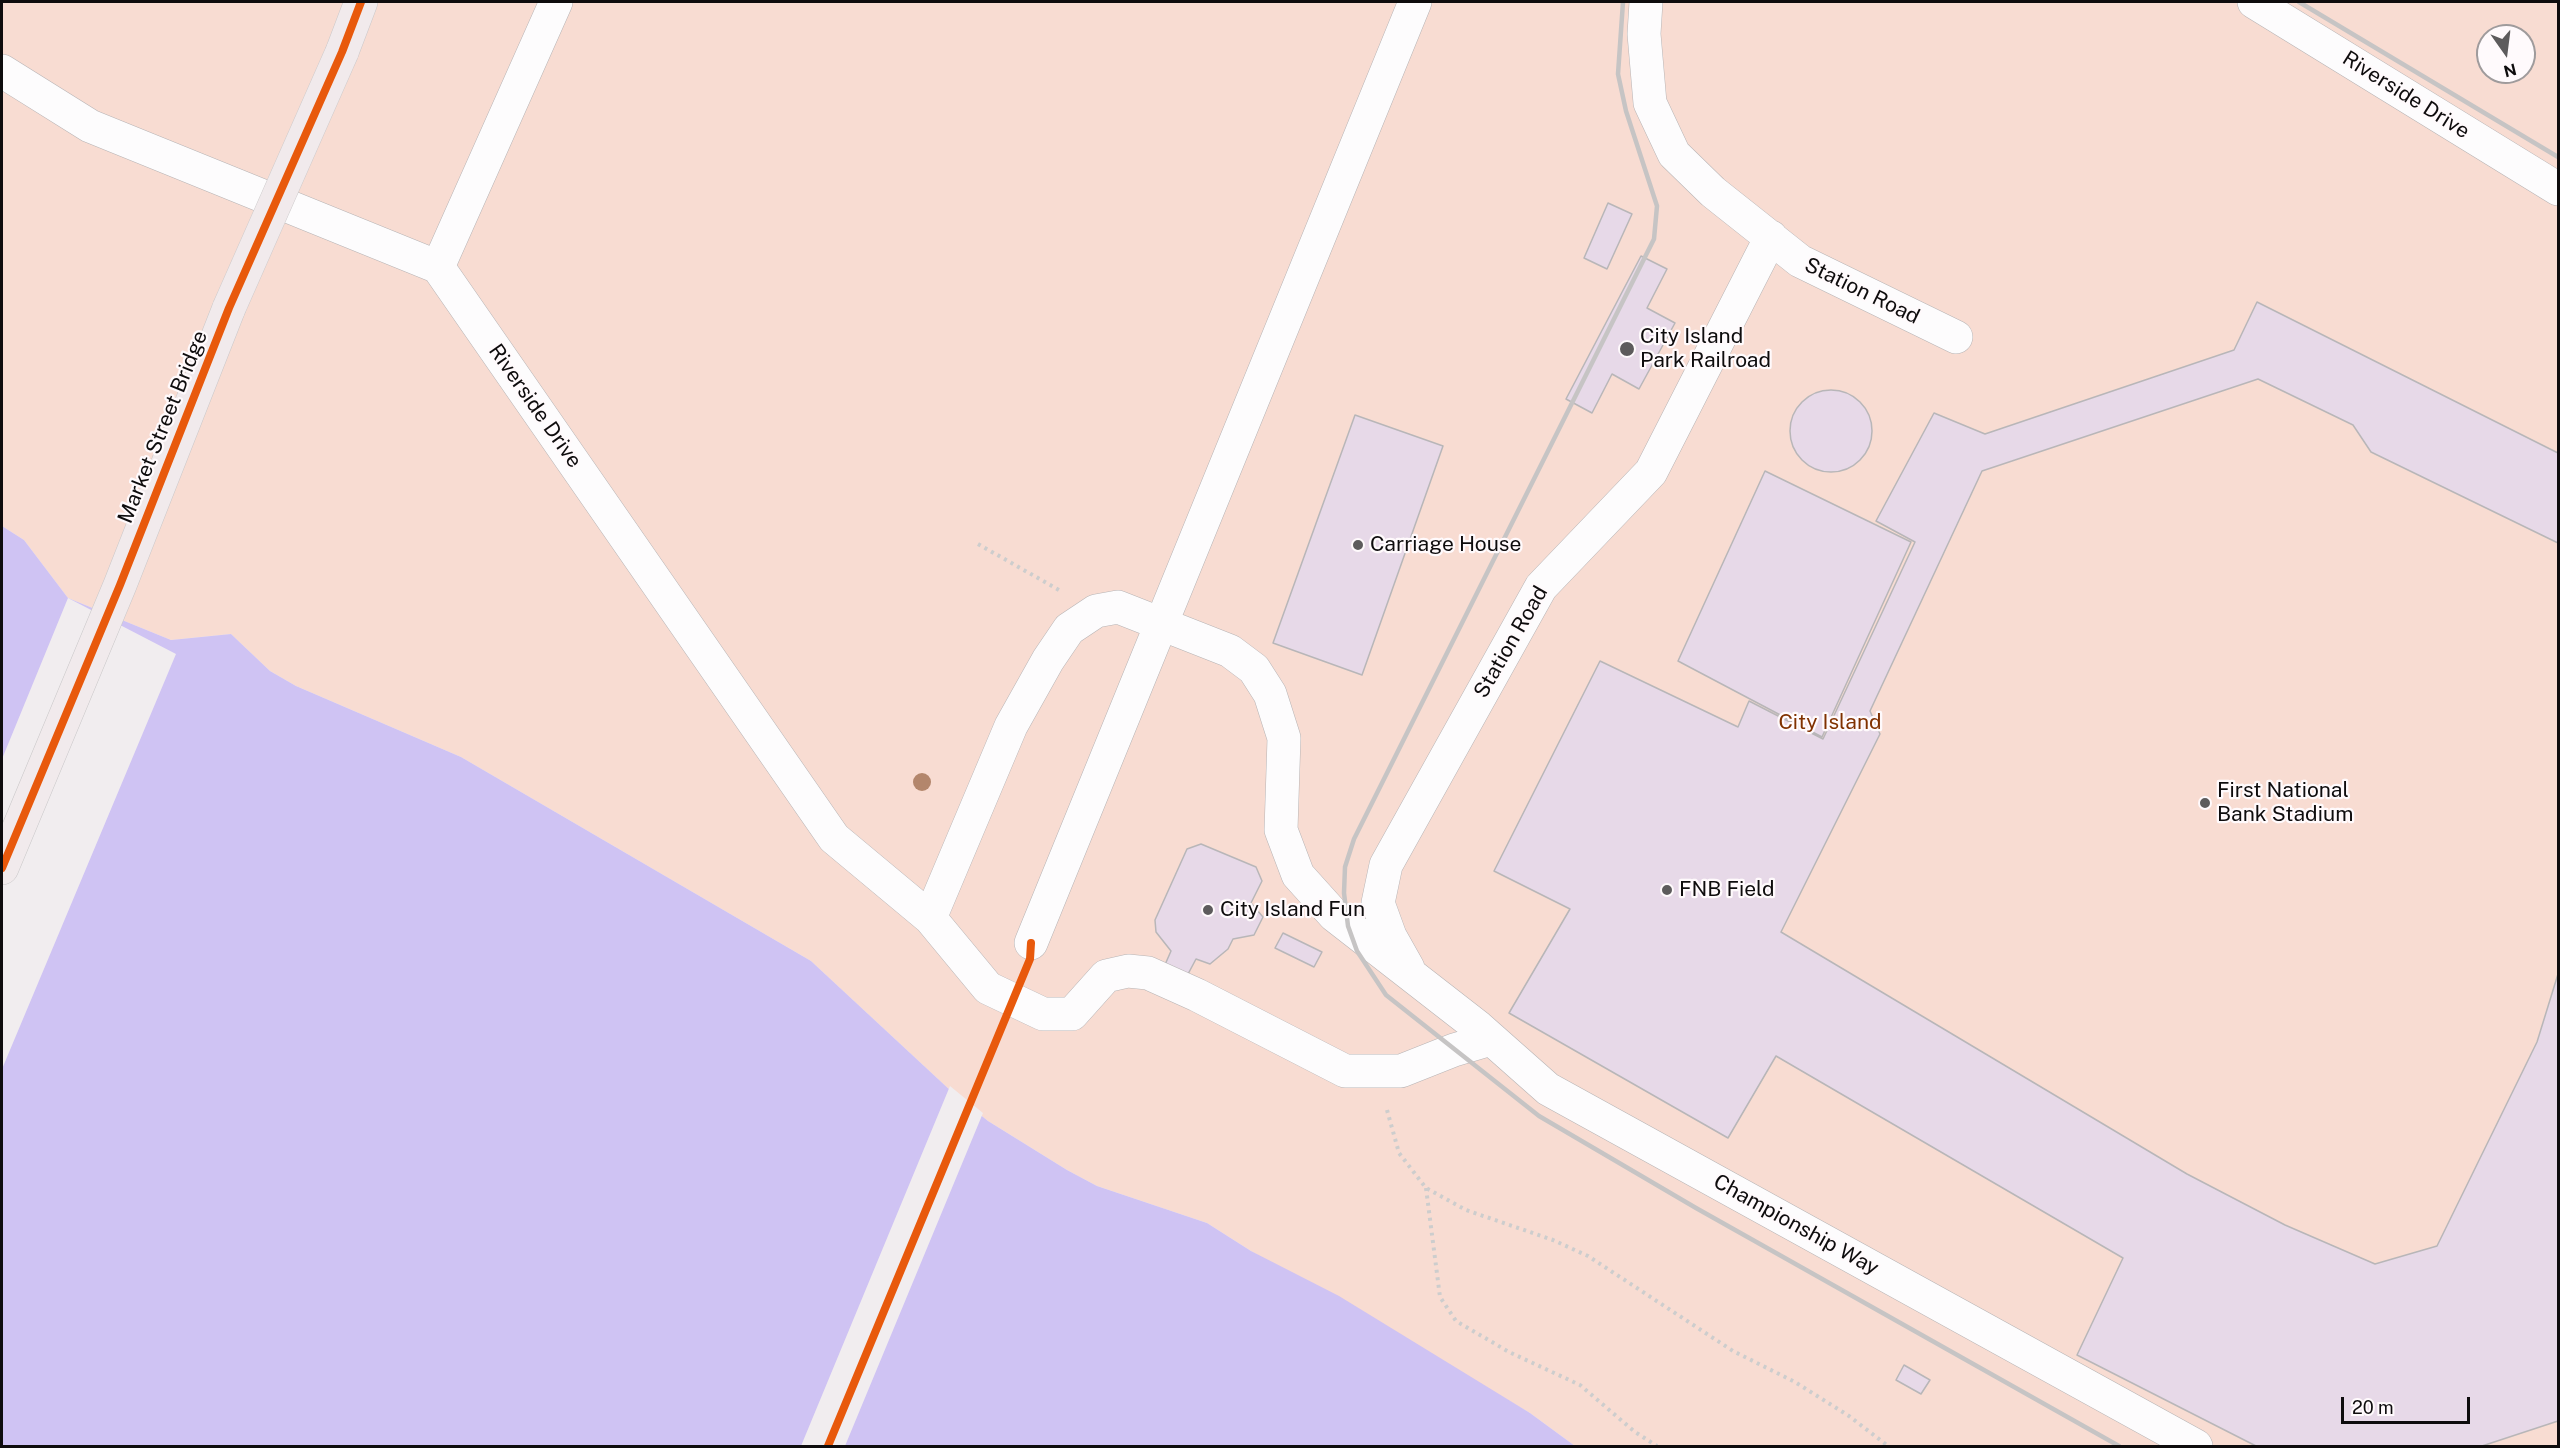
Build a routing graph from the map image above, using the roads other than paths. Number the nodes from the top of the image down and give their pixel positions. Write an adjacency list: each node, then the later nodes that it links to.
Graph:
1 (361, 2): 12 (main road, Market Street Bridge, bridge)
2 (556, 2): 9 (lane)
3 (1415, 2): 11 (lane)
4 (1646, 2): 8 (lane, Station Road)
5 (2254, 2): 7 (lane, Riverside Drive)
6 (2, 71): 9 (lane)
7 (2559, 189)
8 (1771, 237): 10 (lane, Station Road); 15 (lane, Station Road)
9 (438, 267): 13 (lane, Riverside Drive)
10 (1956, 337)
11 (1160, 623): 13 (lane, Championship Way); 14 (lane); 15 (lane, Championship Way)
12 (2, 868)
13 (930, 918): 16 (lane, Riverside Drive)
14 (1031, 943)
15 (1413, 978): 16 (lane, Championship Way)
16 (1491, 1039): 17 (lane, Championship Way)
17 (2196, 1446)

